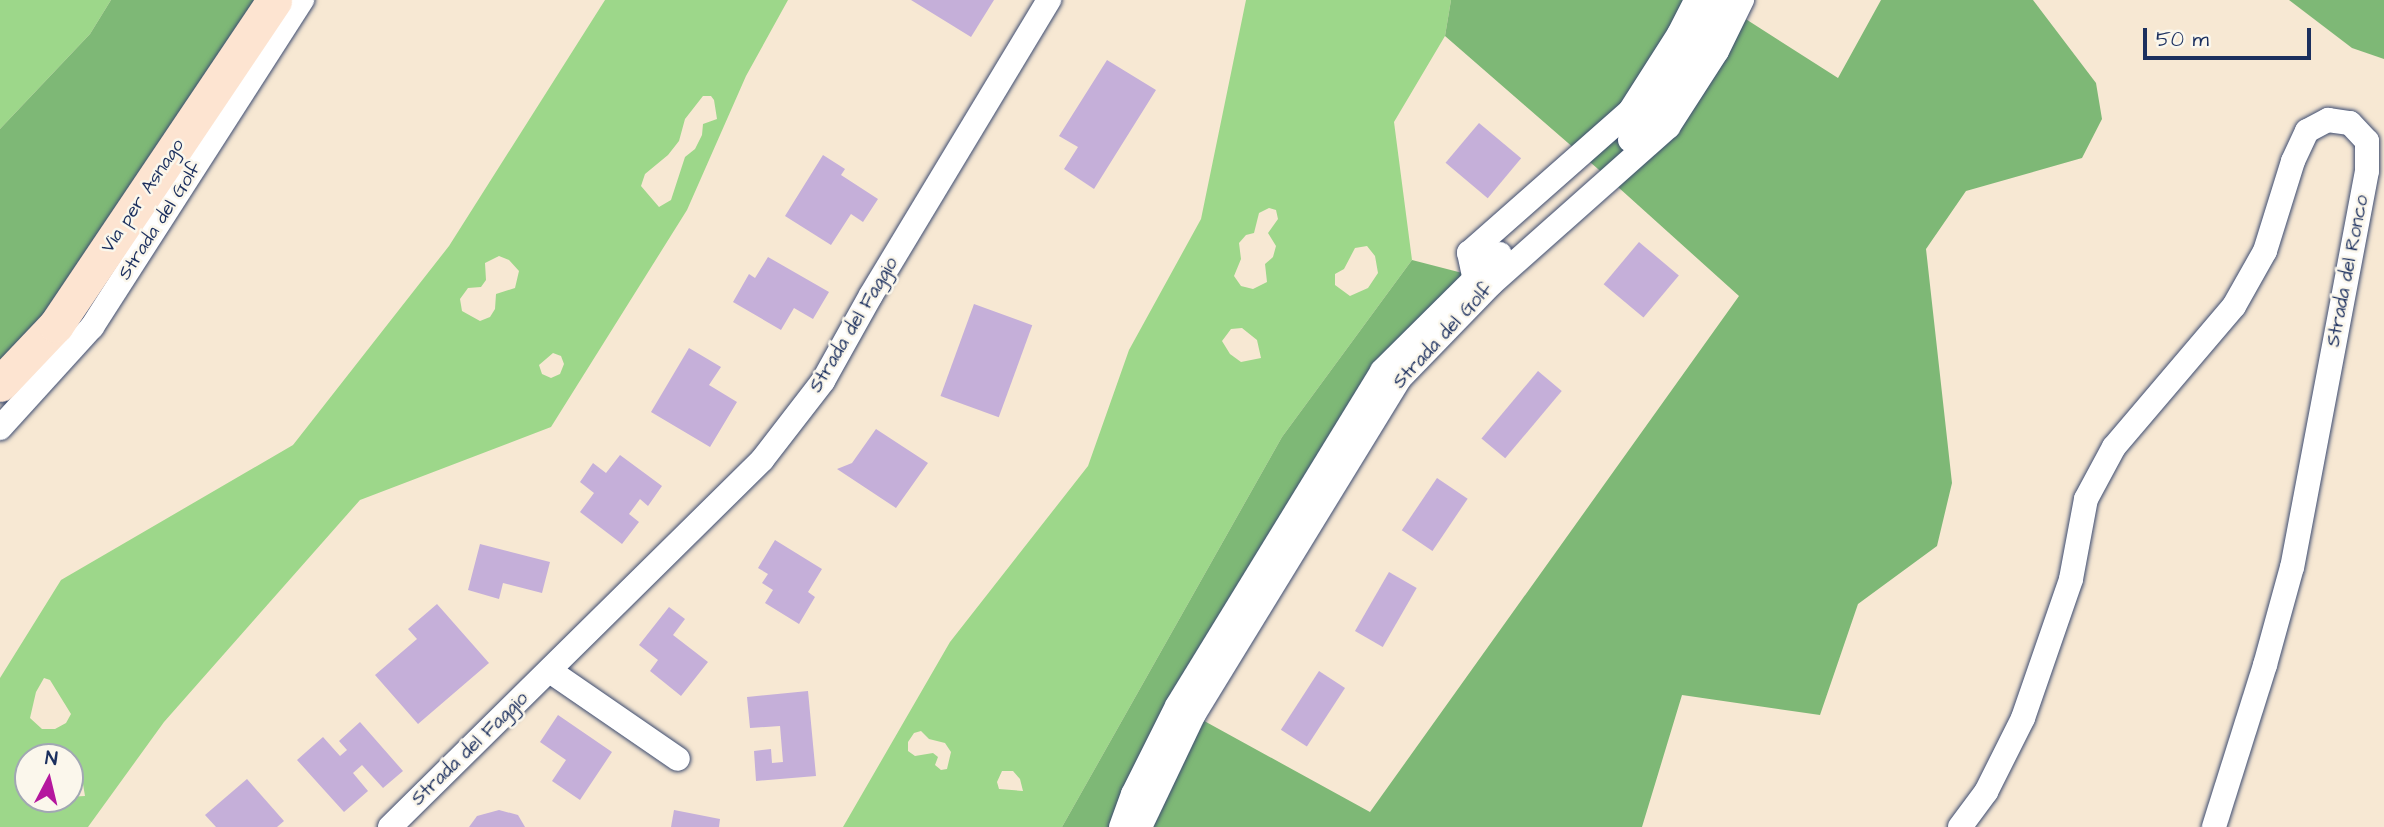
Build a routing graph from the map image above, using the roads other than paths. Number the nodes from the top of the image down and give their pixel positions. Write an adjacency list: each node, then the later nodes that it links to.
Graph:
1 (274, 0): 8 (street, Via per Asnago)
2 (302, 0): 9 (street, Strada del Golf)
3 (1049, 0): 10 (street, Strada del Faggio)
4 (1696, 0): 7 (street, Strada del Golf)
5 (1721, 0): 7 (street, Strada del Golf)
6 (1742, 0): 14 (street, Strada del Golf)
7 (1474, 276): 13 (street, Strada del Golf)
8 (0, 384)
9 (0, 428)
10 (550, 671): 11 (street); 12 (street, Strada del Faggio)
11 (678, 760)
12 (390, 827)
13 (1121, 827)
14 (1140, 827)
15 (1960, 827): 16 (street, Strada del Ronco)
16 (2214, 827)

